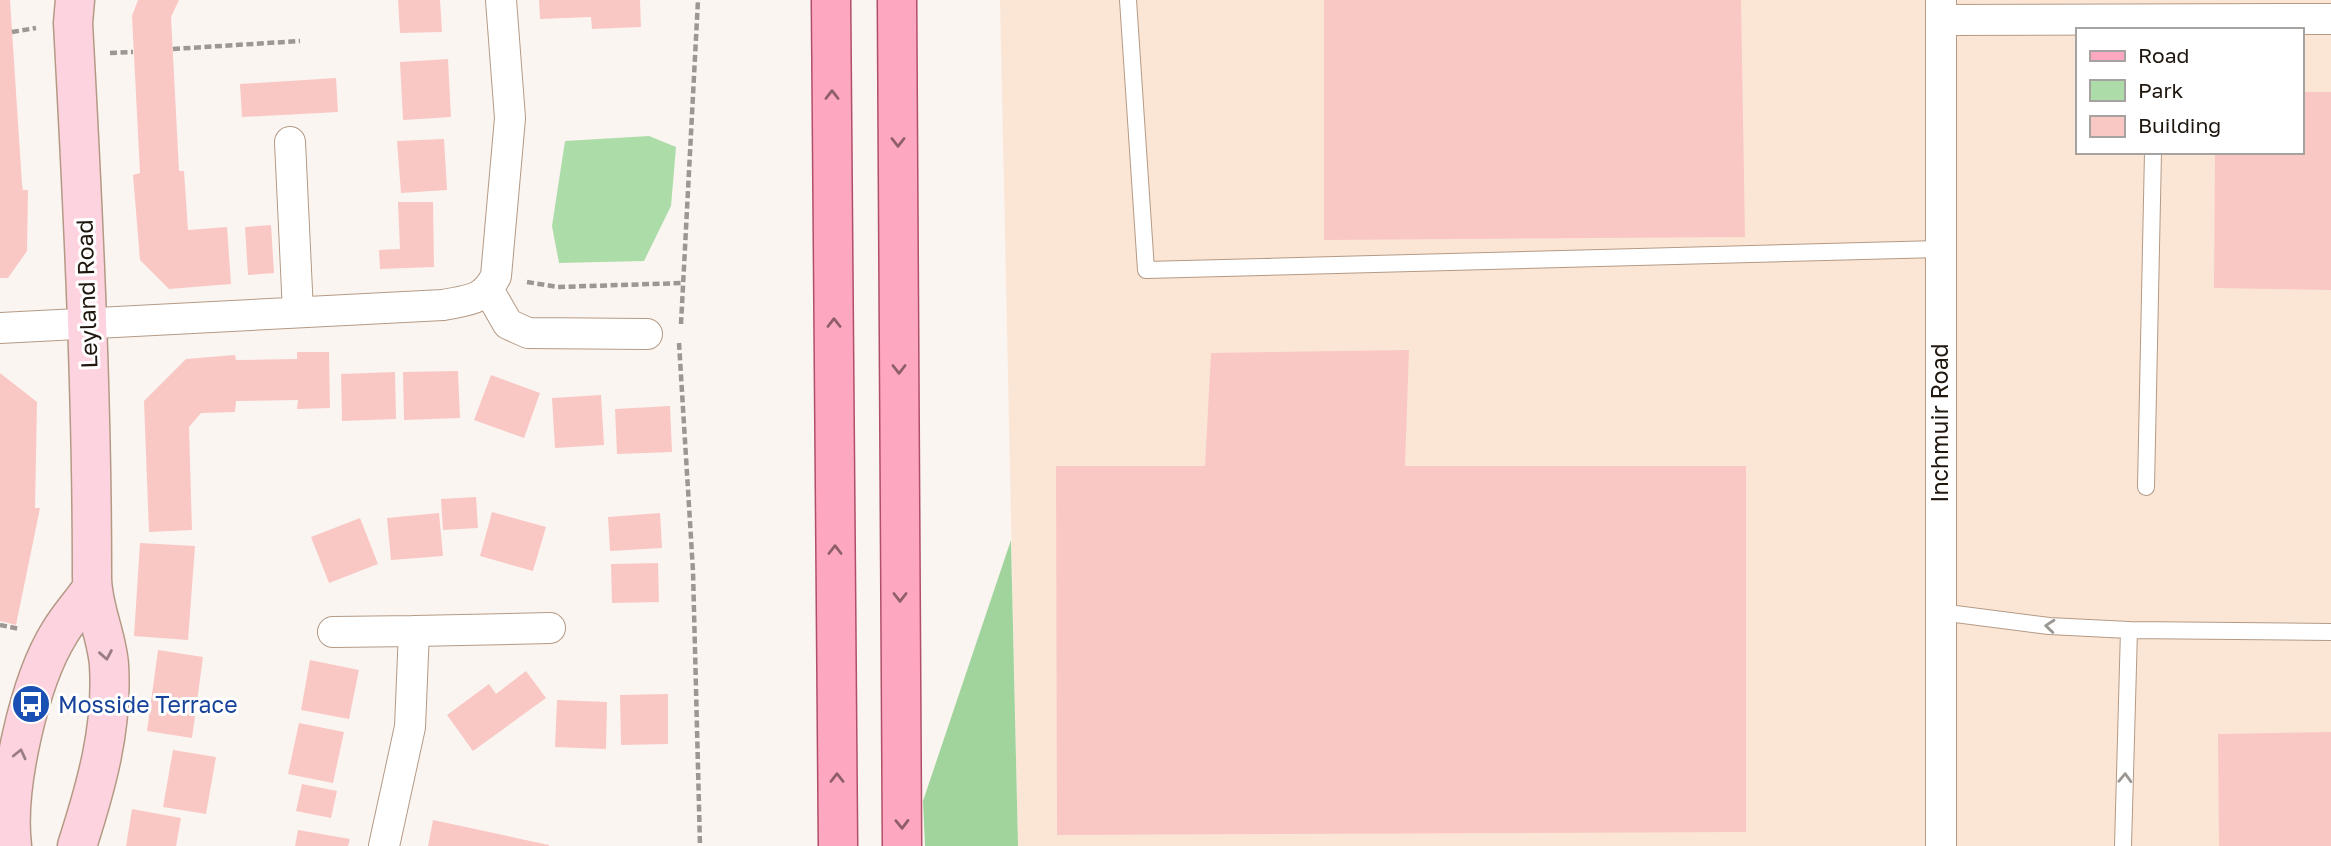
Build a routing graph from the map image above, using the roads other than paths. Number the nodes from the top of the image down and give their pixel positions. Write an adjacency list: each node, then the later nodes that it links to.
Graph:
1 (75, 0): 14 (street, Leyland Road)
2 (501, 0): 12 (street)
3 (831, 0): 28 (main road, one-way to 3)
4 (897, 0): 29 (main road, one-way to 29)
5 (1128, 0): 11 (lane)
6 (1941, 10): 8 (street); 11 (street, Inchmuir Road)
7 (2331, 19): 8 (street)
8 (2156, 25)
9 (290, 142): 13 (street)
10 (2153, 154): 17 (lane)
11 (1939, 249): 19 (street, Inchmuir Road)
12 (492, 284): 13 (street); 16 (street)
13 (298, 313): 14 (street)
14 (89, 324): 15 (street); 18 (street, Leyland Road)
15 (0, 328)
16 (647, 334)
17 (2146, 487)
18 (92, 588): 25 (street, one-way to 18); 26 (street, Leyland Road, one-way to 26)
19 (1940, 612): 21 (lane, one-way to 19); 30 (street, Inchmuir Road)
20 (550, 628): 22 (street)
21 (2129, 629): 24 (lane); 31 (lane, one-way to 21)
22 (414, 631): 23 (street); 27 (street)
23 (333, 632)
24 (2331, 632)
25 (12, 846)
26 (77, 846)
27 (384, 846)
28 (838, 846)
29 (902, 846)
30 (1941, 846)
31 (2123, 846)

